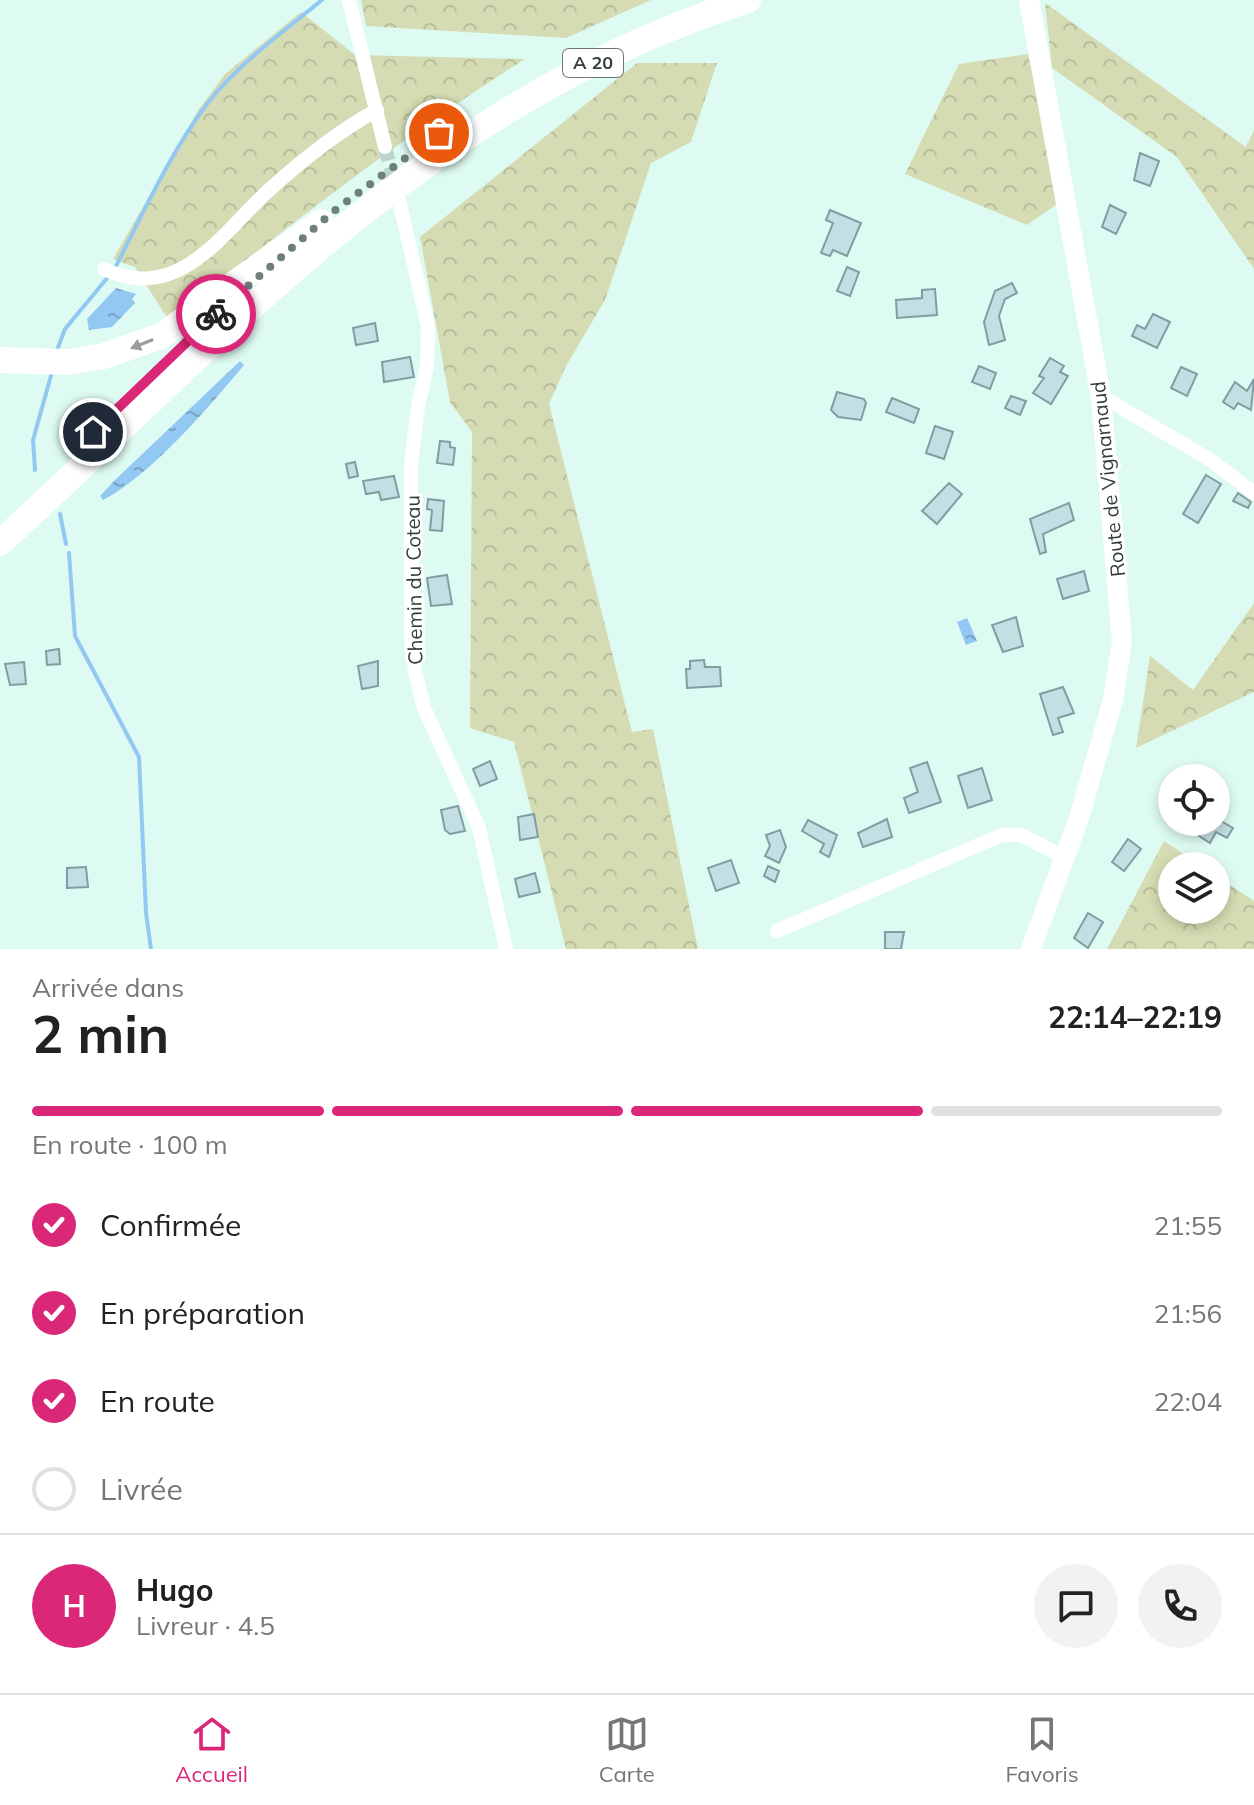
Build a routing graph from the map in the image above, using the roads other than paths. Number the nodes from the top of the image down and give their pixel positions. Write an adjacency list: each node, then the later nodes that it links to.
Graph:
1 (349, 0): 5 (street)
2 (697, 0): 8 (highway, A 20)
3 (748, 0): 14 (highway, A 20)
4 (1029, 0): 11 (street, Route de Vignarnaud)
5 (377, 110): 6 (street); 9 (street)
6 (385, 147)
7 (399, 200): 17 (street, Chemin du Coteau)
8 (321, 222): 10 (highway, one-way to 10); 13 (highway, A 20)
9 (104, 269)
10 (0, 360)
11 (1101, 396): 12 (street); 15 (street, Route de Vignarnaud)
12 (1254, 493)
13 (0, 520)
14 (0, 543)
15 (1064, 857): 16 (street); 18 (street, Route de Vignarnaud)
16 (777, 931)
17 (506, 949)
18 (1031, 949)

